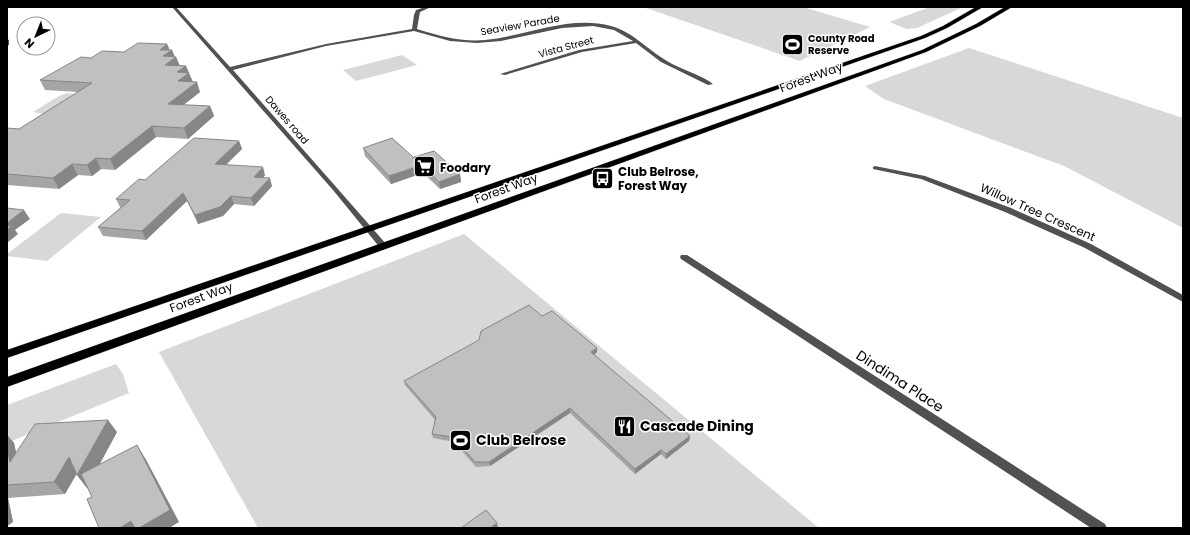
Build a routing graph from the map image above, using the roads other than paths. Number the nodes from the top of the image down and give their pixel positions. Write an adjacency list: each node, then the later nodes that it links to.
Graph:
1 (174, 7): 9 (street, Dawes road)
2 (429, 7): 5 (street)
3 (980, 7): 13 (main road, Forest Way)
4 (1009, 7): 14 (main road, Forest Way)
5 (414, 30): 7 (street, Seaview Parade); 9 (street, Seaview Parade)
6 (7, 40): 8 (street)
7 (635, 42): 10 (street, Vista Street); 11 (street, Seaview Parade)
8 (7, 46)
9 (230, 69): 13 (street, Dawes road)
10 (503, 74)
11 (710, 84)
12 (875, 168): 16 (street, Willow Tree Crescent)
13 (368, 228): 14 (street, Dawes road); 17 (main road, Forest Way)
14 (384, 247): 18 (main road, Forest Way)
15 (684, 257): 19 (street, Dindima Place)
16 (1183, 299)
17 (7, 354)
18 (7, 382)
19 (1101, 528)

